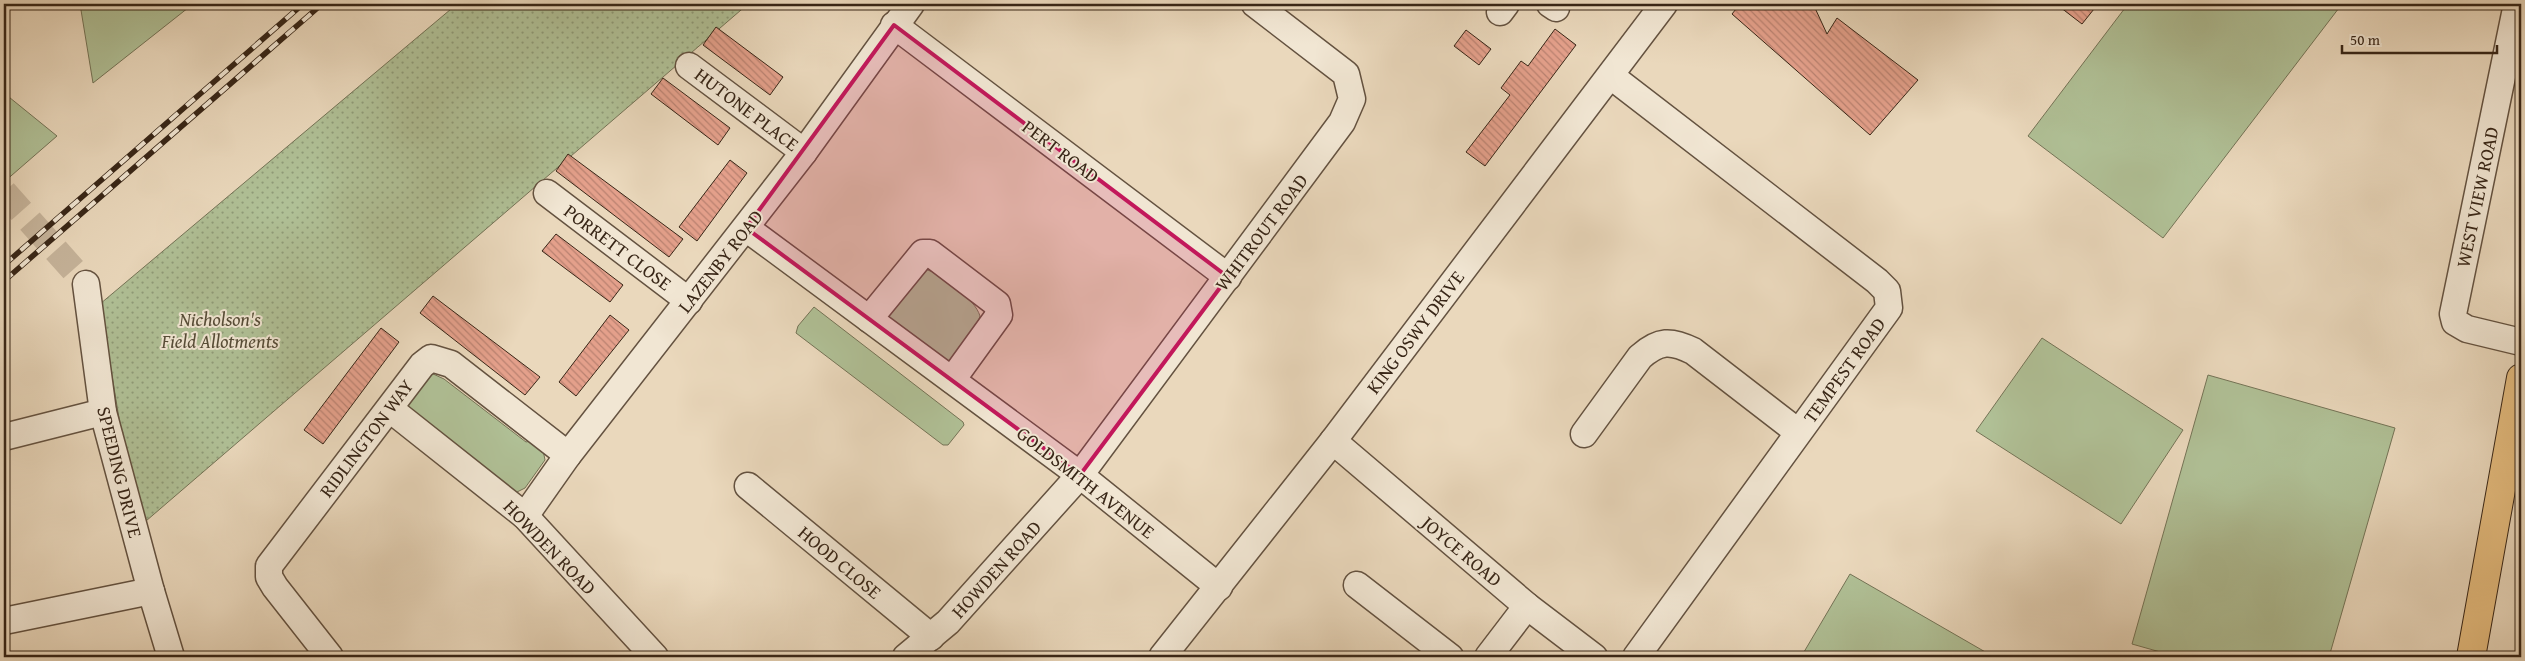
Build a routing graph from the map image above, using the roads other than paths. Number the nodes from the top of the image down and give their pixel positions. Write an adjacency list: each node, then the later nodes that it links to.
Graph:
1 (912, 4): 5 (street, LAZENBY ROAD)
2 (1255, 4): 11 (street, WHITROUT ROAD)
3 (1664, 4): 7 (street, KING OSWY DRIVE)
4 (2517, 4): 15 (street, WEST VIEW ROAD)
5 (894, 25): 8 (street, LAZENBY ROAD); 11 (street, PERT ROAD)
6 (689, 66): 8 (street, HUTONE PLACE)
7 (1611, 76): 20 (street, TEMPEST ROAD); 23 (street, KING OSWY DRIVE)
8 (804, 152): 10 (street, LAZENBY ROAD)
9 (547, 193): 13 (street, PORRETT CLOSE)
10 (746, 228): 13 (street, LAZENBY ROAD); 14 (street, GOLDSMITH AVENUE)
11 (1228, 277): 25 (street, WHITROUT ROAD)
12 (86, 284): 19 (street, SPEEDING DRIVE)
13 (689, 301): 24 (street, LAZENBY ROAD)
14 (869, 319): 17 (street, GOLDSMITH AVENUE); 17 (street)
15 (2521, 342)
16 (2521, 378): 43 (main road)
17 (952, 380): 25 (street, GOLDSMITH AVENUE)
18 (390, 409): 24 (street, RIDLINGTON WAY); 27 (street, HOWDEN ROAD); 35 (street, RIDLINGTON WAY)
19 (103, 412): 22 (street); 30 (street, SPEEDING DRIVE)
20 (1798, 432): 21 (street); 42 (street, TEMPEST ROAD)
21 (1584, 434)
22 (4, 437)
23 (1333, 441): 29 (street, KING OSWY DRIVE); 31 (street, JOYCE ROAD)
24 (568, 455): 27 (street, LAZENBY ROAD)
25 (1080, 475): 29 (street, GOLDSMITH AVENUE); 33 (street, HOWDEN ROAD)
26 (748, 486): 33 (street, HOOD CLOSE)
27 (526, 516): 36 (street, HOWDEN ROAD)
28 (1357, 585): 39 (street)
29 (1219, 587): 38 (street, KING OSWY DRIVE)
30 (151, 591): 32 (street); 34 (street, SPEEDING DRIVE)
31 (1527, 606): 40 (street); 41 (street, JOYCE ROAD)
32 (4, 621)
33 (931, 637): 37 (street, HOWDEN ROAD)
34 (171, 657)
35 (330, 657)
36 (655, 657)
37 (906, 657)
38 (1162, 657)
39 (1450, 657)
40 (1488, 657)
41 (1594, 657)
42 (1636, 657)
43 (2472, 657)

